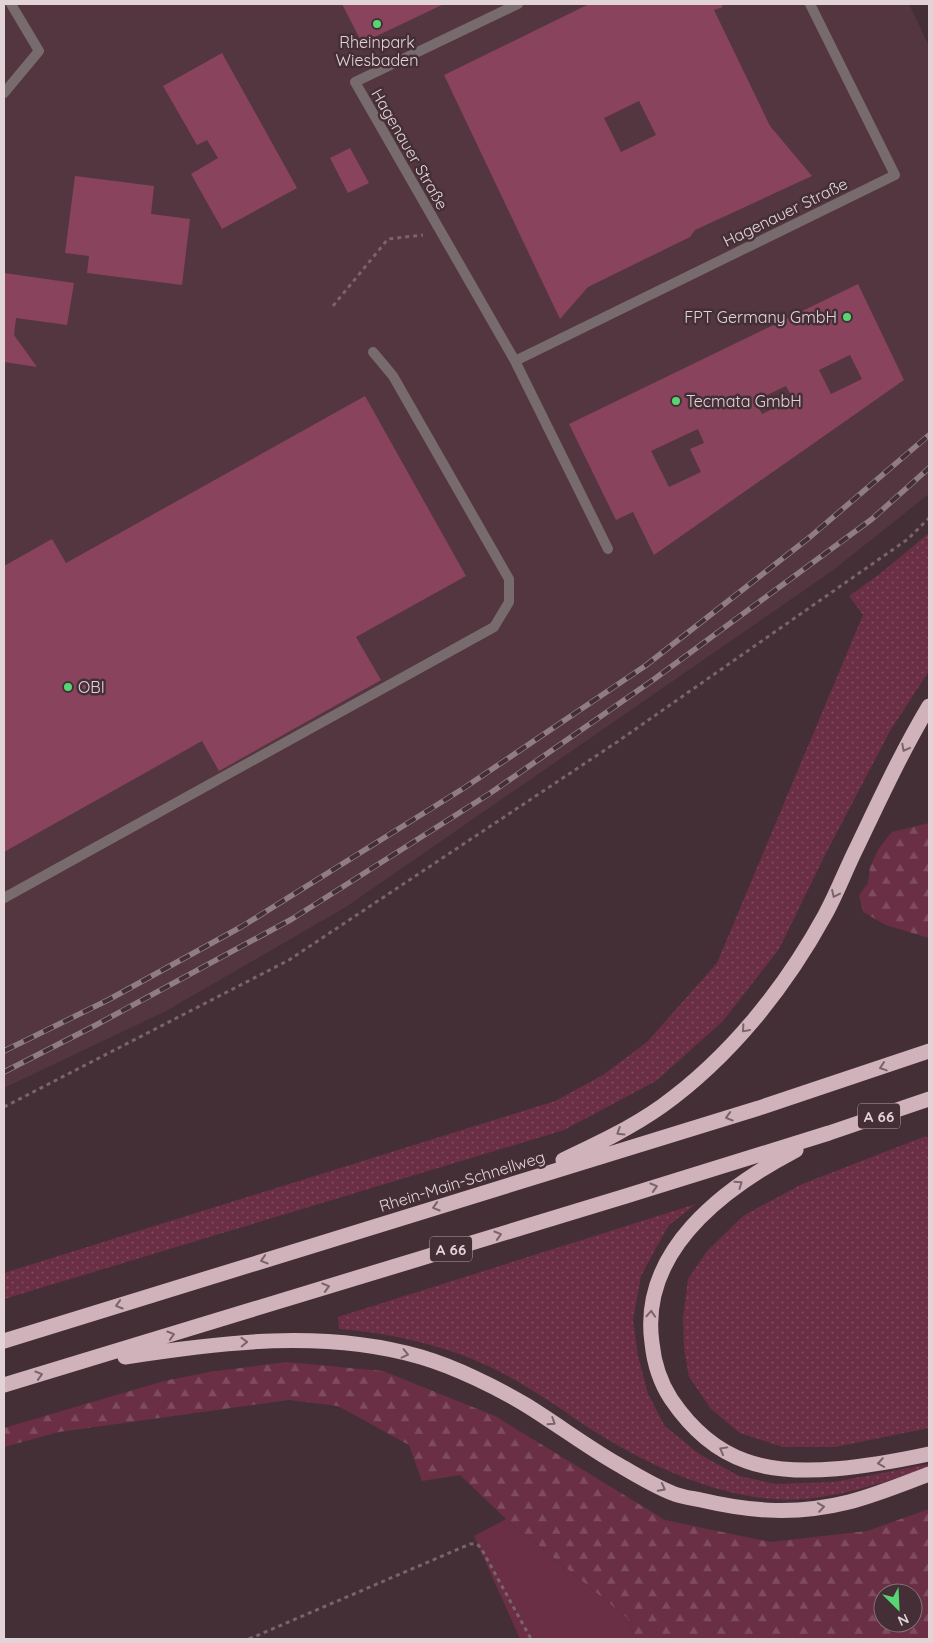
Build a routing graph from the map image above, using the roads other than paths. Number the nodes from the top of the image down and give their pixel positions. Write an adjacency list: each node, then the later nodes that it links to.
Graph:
1 (11, 4): 4 (lane)
2 (518, 4): 6 (lane, Hagenauer Straße)
3 (810, 4): 6 (lane, Hagenauer Straße)
4 (4, 93)
5 (373, 352): 9 (lane)
6 (516, 361): 7 (lane, Hagenauer Straße)
7 (608, 548)
8 (929, 706): 13 (highway, one-way to 13)
9 (4, 898)
10 (929, 1051): 13 (highway, Rhein-Main-Schnellweg, one-way to 13)
11 (929, 1099): 12 (highway, A 66)
12 (828, 1133): 15 (highway, A 66, one-way to 12); 17 (highway, one-way to 12)
13 (483, 1193): 14 (highway, Rhein-Main-Schnellweg, one-way to 14)
14 (4, 1341)
15 (74, 1364): 16 (highway, A 66, one-way to 15); 18 (highway, one-way to 18)
16 (4, 1385)
17 (929, 1454)
18 (929, 1474)

